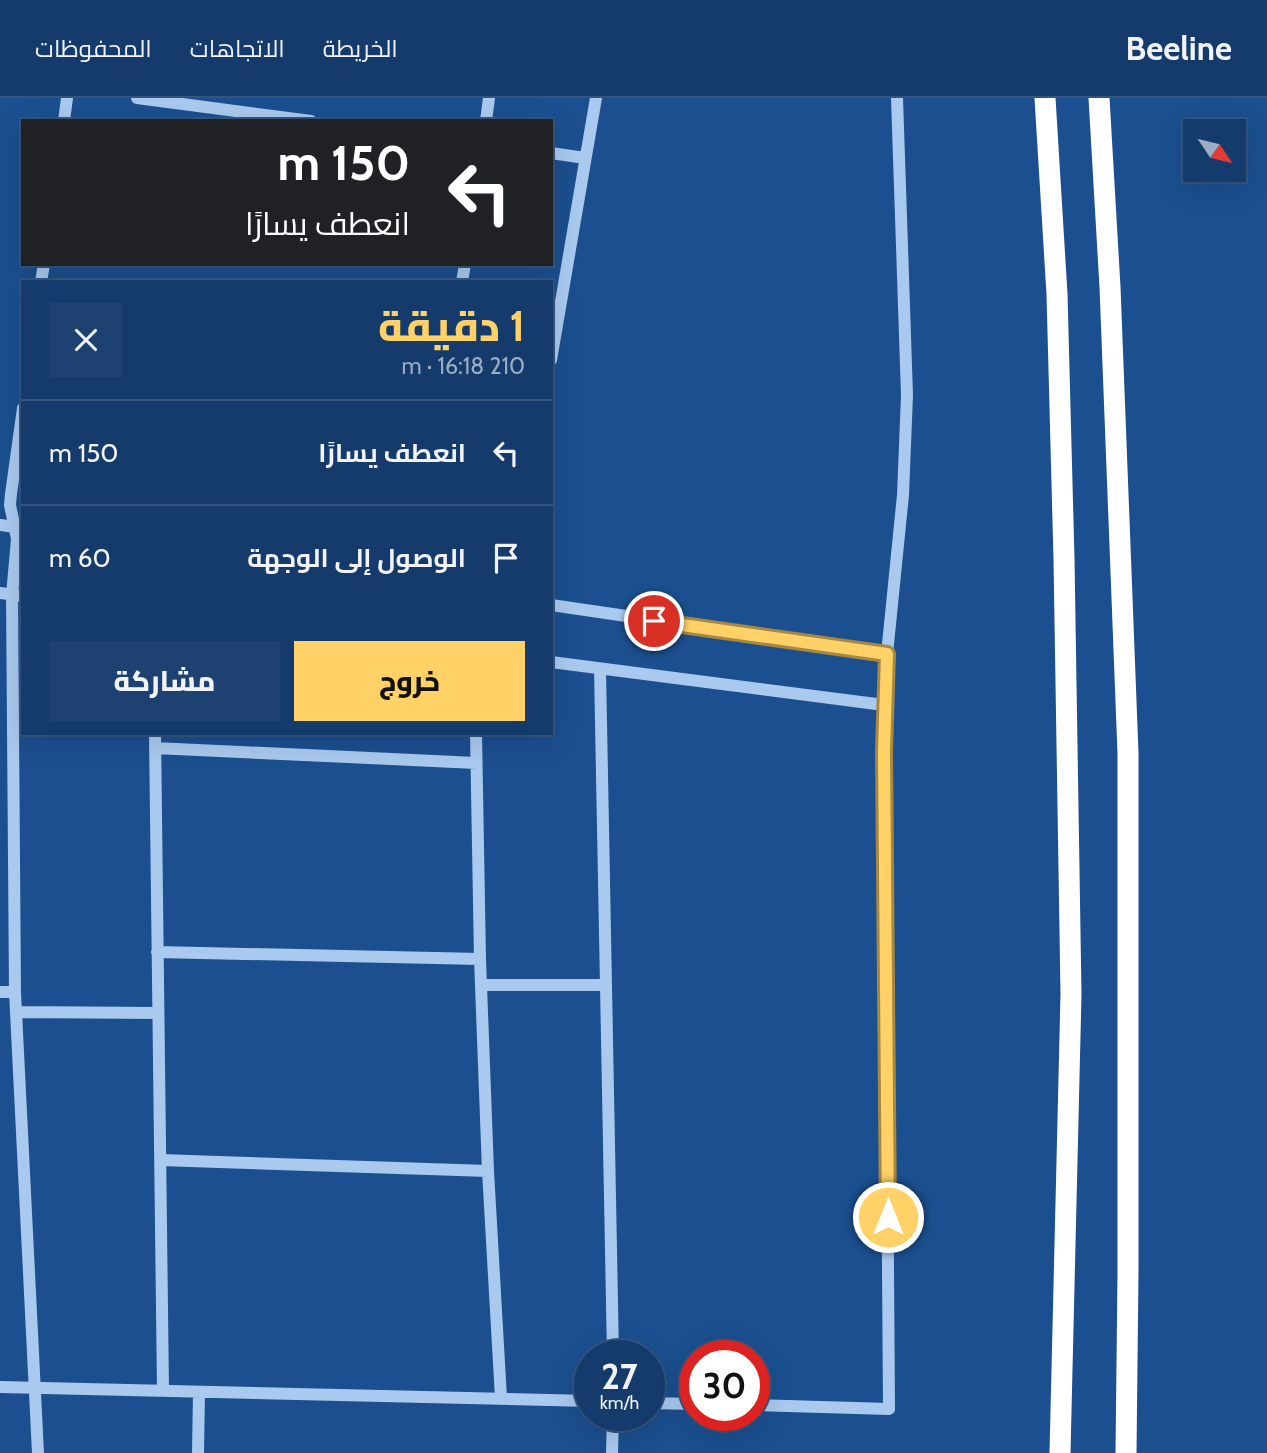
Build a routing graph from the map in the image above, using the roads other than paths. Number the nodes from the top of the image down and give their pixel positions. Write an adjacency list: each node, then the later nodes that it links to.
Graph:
1 (67, 98): 8 (street)
2 (137, 98): 9 (street)
3 (489, 98): 10 (street)
4 (596, 98): 12 (street)
5 (897, 98): 19 (street)
6 (1045, 98): 49 (highway)
7 (1099, 98): 50 (highway)
8 (64, 119)
9 (295, 119)
10 (486, 119)
11 (553, 153): 12 (street)
12 (585, 158): 13 (street)
13 (553, 348)
14 (21, 421): 16 (street)
15 (0, 525): 16 (street)
16 (19, 527): 17 (street)
17 (12, 594): 32 (street)
18 (553, 606): 19 (street)
19 (887, 654): 22 (street)
20 (553, 662): 21 (street)
21 (600, 670): 22 (street); 30 (street)
22 (884, 705): 44 (street)
23 (155, 735): 25 (street)
24 (476, 735): 26 (street)
25 (155, 748): 26 (street); 27 (street)
26 (476, 763): 28 (street)
27 (157, 952): 28 (street); 34 (street)
28 (480, 959): 29 (street)
29 (481, 985): 30 (street); 36 (street)
30 (606, 985): 37 (street)
31 (0, 992): 32 (street)
32 (16, 992): 33 (street)
33 (16, 1012): 34 (street); 39 (street)
34 (158, 1013): 35 (street)
35 (160, 1160): 36 (street); 40 (street)
36 (488, 1171): 42 (street)
37 (613, 1340)
38 (0, 1387): 39 (street)
39 (35, 1388): 40 (street); 46 (street)
40 (163, 1391): 41 (street)
41 (199, 1392): 42 (street); 47 (street)
42 (501, 1398): 43 (street)
43 (574, 1400)
44 (770, 1405)
45 (613, 1431): 48 (street)
46 (38, 1453)
47 (198, 1453)
48 (612, 1453)
49 (1060, 1453)
50 (1126, 1453)

